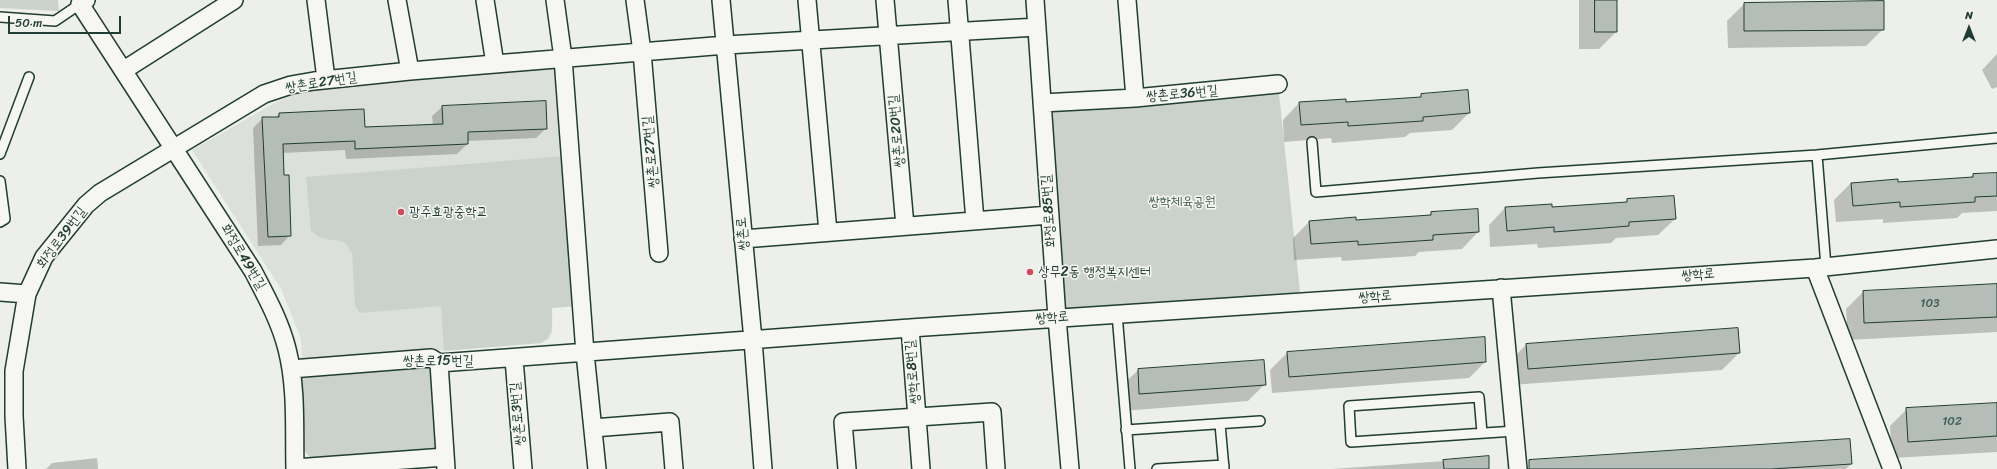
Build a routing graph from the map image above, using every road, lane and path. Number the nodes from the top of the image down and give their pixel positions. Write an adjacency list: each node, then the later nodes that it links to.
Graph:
1 (234, 0): 23 (street)
2 (316, 0): 26 (street)
3 (397, 0): 24 (street)
4 (486, 0): 22 (street)
5 (555, 0): 21 (street)
6 (635, 0): 20 (street, 쌍촌로27번길)
7 (721, 0): 19 (street, 쌍촌로)
8 (807, 0): 18 (street)
9 (885, 0): 17 (street, 쌍촌로20번길)
10 (958, 0): 16 (street)
11 (1035, 0): 15 (street, 화정로85번길)
12 (1127, 0): 28 (street, 쌍촌로36번길)
13 (81, 1): 14 (lane); 23 (street, 화정로49번길)
14 (0, 17)
15 (1037, 27): 16 (street, 쌍촌로27번길); 29 (street, 화정로85번길)
16 (960, 31): 17 (street, 쌍촌로27번길); 37 (street)
17 (888, 35): 18 (street, 쌍촌로27번길); 39 (street, 쌍촌로20번길)
18 (812, 41): 19 (street, 쌍촌로27번길); 40 (street)
19 (726, 45): 20 (street, 쌍촌로27번길); 41 (street, 쌍촌로)
20 (642, 52): 21 (street, 쌍촌로27번길); 43 (street, 쌍촌로27번길)
21 (563, 58): 22 (street, 쌍촌로27번길); 52 (street)
22 (495, 64): 24 (street, 쌍촌로27번길)
23 (124, 70): 32 (street, 화정로49번길)
24 (410, 71): 26 (street, 쌍촌로27번길)
25 (29, 77): 33 (lane)
26 (326, 79): 32 (street, 쌍촌로27번길)
27 (1278, 84): 28 (street, 쌍촌로36번길)
28 (1135, 98): 29 (street)
29 (1042, 103): 36 (street, 화정로85번길)
30 (1997, 138): 34 (lane)
31 (1312, 142): 34 (lane)
32 (175, 148): 47 (street, 화정로39번길); 55 (street, 화정로49번길)
33 (0, 154)
34 (1817, 155): 44 (lane)
35 (0, 181): 38 (lane)
36 (1050, 215): 37 (street); 49 (street, 화정로85번길)
37 (975, 221): 39 (street)
38 (0, 222)
39 (905, 226): 40 (street)
40 (828, 232): 41 (street)
41 (744, 239): 51 (street, 쌍촌로)
42 (1997, 249): 44 (street, 쌍학로)
43 (659, 253)
44 (1821, 267): 45 (street, 쌍학로); 79 (street)
45 (1501, 288): 48 (street, 쌍학로); 61 (street)
46 (0, 292): 47 (street)
47 (27, 294): 66 (street, 화정로39번길)
48 (1117, 314): 49 (street, 쌍학로); 60 (lane)
49 (1057, 318): 50 (street, 쌍학로); 75 (street, 화정로85번길)
50 (910, 328): 51 (street, 쌍학로); 56 (street, 쌍학로8번길)
51 (753, 340): 52 (street, 쌍촌로15번길); 71 (street, 쌍촌로)
52 (585, 353): 53 (street, 쌍촌로15번길); 59 (street)
53 (514, 359): 54 (street, 쌍촌로15번길); 68 (street, 쌍촌로3번길)
54 (439, 363): 55 (street, 쌍촌로15번길); 63 (street)
55 (291, 369): 67 (street, 화정로49번길)
56 (917, 417): 72 (street, 쌍학로8번길); 73 (street, 쌍학로8번길); 74 (street, 쌍학로8번길)
57 (1260, 421): 58 (lane)
58 (1220, 424): 60 (lane); 65 (lane)
59 (593, 428): 69 (street); 70 (street)
60 (1126, 430): 76 (lane)
61 (1515, 431): 62 (lane); 78 (street)
62 (1482, 433): 62 (lane)
63 (446, 463): 64 (street, 화정로49번길)
64 (373, 466): 67 (street, 화정로49번길)
65 (1224, 467): 77 (lane)
66 (17, 469)
67 (295, 469)
68 (523, 469)
69 (596, 469)
70 (674, 469)
71 (763, 469)
72 (847, 469)
73 (921, 469)
74 (996, 469)
75 (1070, 469)
76 (1130, 469)
77 (1157, 469)
78 (1518, 469)
79 (1892, 469)

